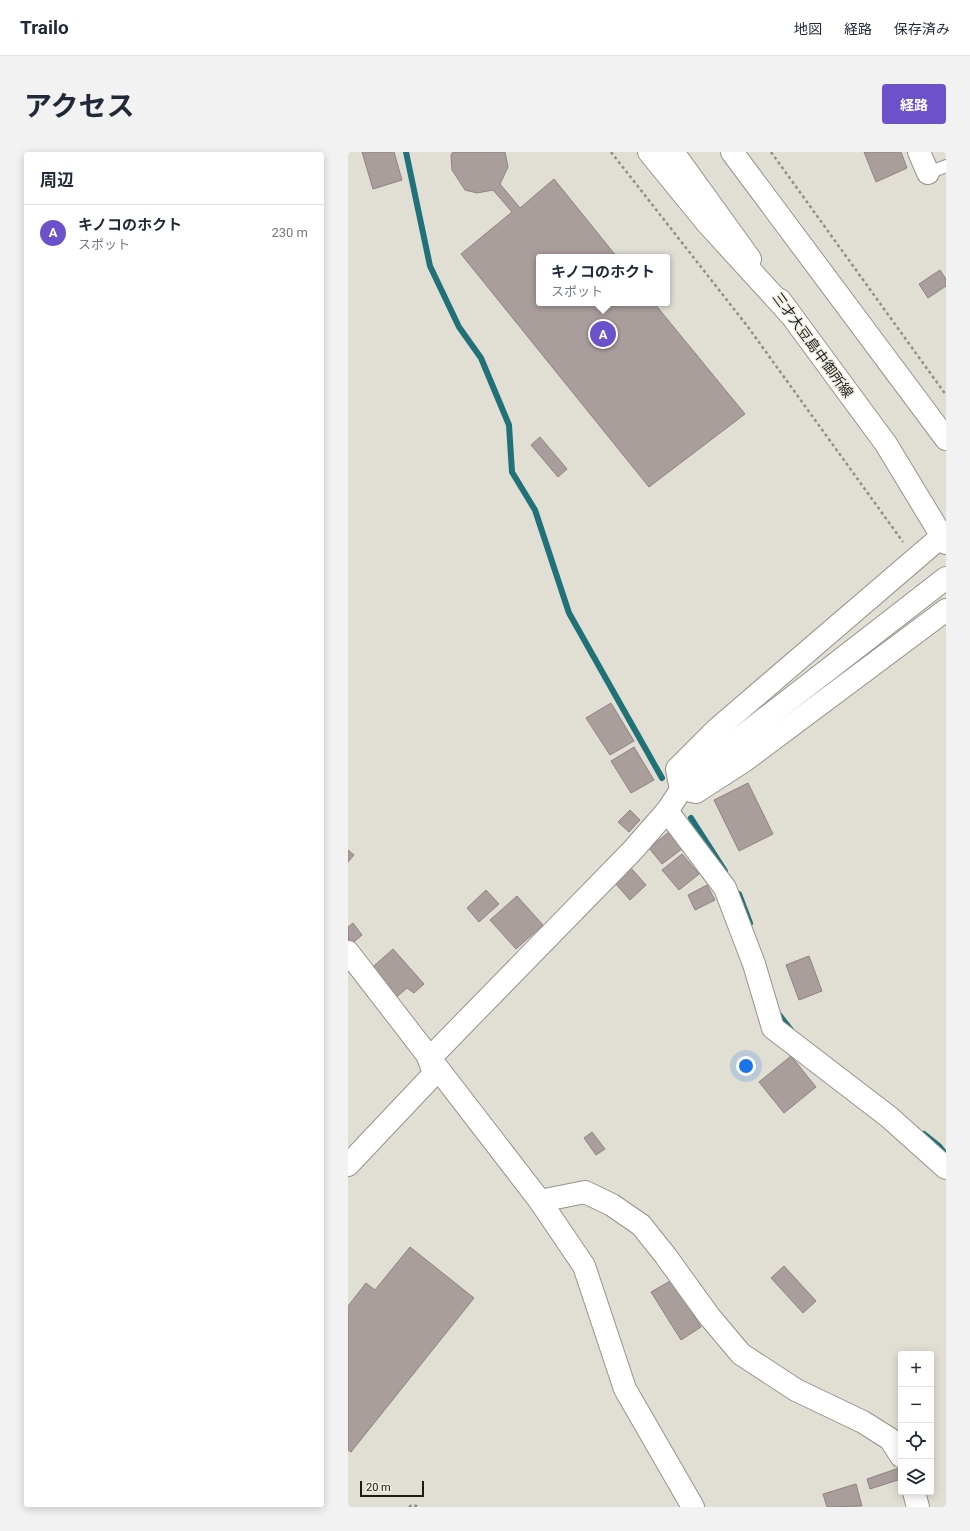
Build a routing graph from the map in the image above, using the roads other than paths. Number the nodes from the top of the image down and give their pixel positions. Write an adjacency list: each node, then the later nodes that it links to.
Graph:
1 (649, 152): 6 (main road)
2 (673, 152): 6 (main road, 三才大豆島中御所線)
3 (732, 152): 7 (main road)
4 (919, 152): 5 (main road)
5 (937, 169)
6 (791, 315): 8 (main road, 三才大豆島中御所線)
7 (946, 438)
8 (944, 540): 11 (main road)
9 (946, 578): 11 (main road)
10 (946, 610): 11 (main road)
11 (681, 790): 12 (main road)
12 (667, 811): 14 (main road); 16 (main road)
13 (348, 952): 14 (main road)
14 (429, 1059): 15 (main road); 17 (main road)
15 (348, 1165)
16 (946, 1168)
17 (540, 1202): 18 (main road); 20 (main road)
18 (898, 1451)
19 (915, 1495): 21 (main road)
20 (693, 1507)
21 (918, 1507)

